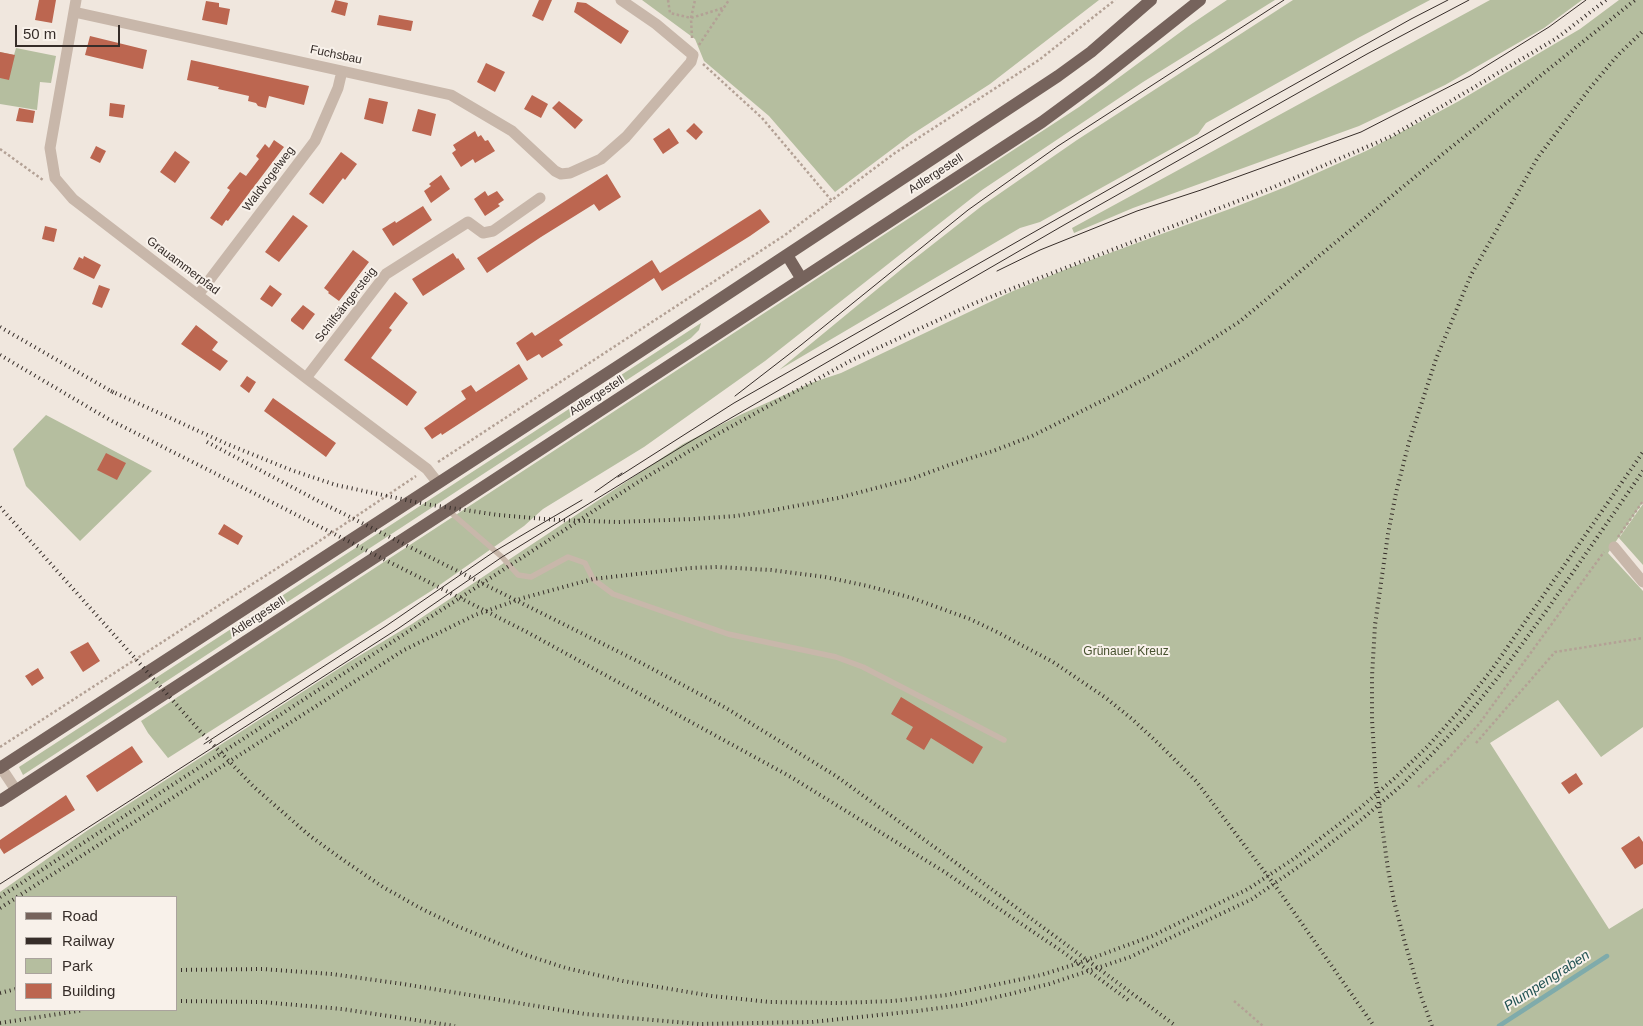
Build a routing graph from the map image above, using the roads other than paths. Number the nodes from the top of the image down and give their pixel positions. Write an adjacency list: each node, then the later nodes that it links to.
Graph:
1 (621, 0): 5 (street, Fuchsbau)
2 (1151, 0): 7 (main road, Adlergestell)
3 (1200, 0): 8 (main road, Adlergestell)
4 (75, 6): 5 (street, Fuchsbau); 9 (street, Grauammerpfad)
5 (342, 71): 9 (street, Waldvogelweg)
6 (540, 198): 10 (street, Schilfsängersteig)
7 (787, 255): 8 (main road); 11 (main road, Adlergestell)
8 (801, 278): 12 (main road, Adlergestell)
9 (198, 295): 10 (street, Grauammerpfad)
10 (306, 378): 11 (street, Grauammerpfad)
11 (438, 483): 16 (main road, Adlergestell)
12 (448, 510): 15 (lane); 17 (main road, Adlergestell)
13 (1614, 547): 14 (street)
14 (1643, 582)
15 (1004, 740)
16 (0, 767): 17 (street)
17 (16, 790): 18 (main road, Adlergestell)
18 (0, 801)

